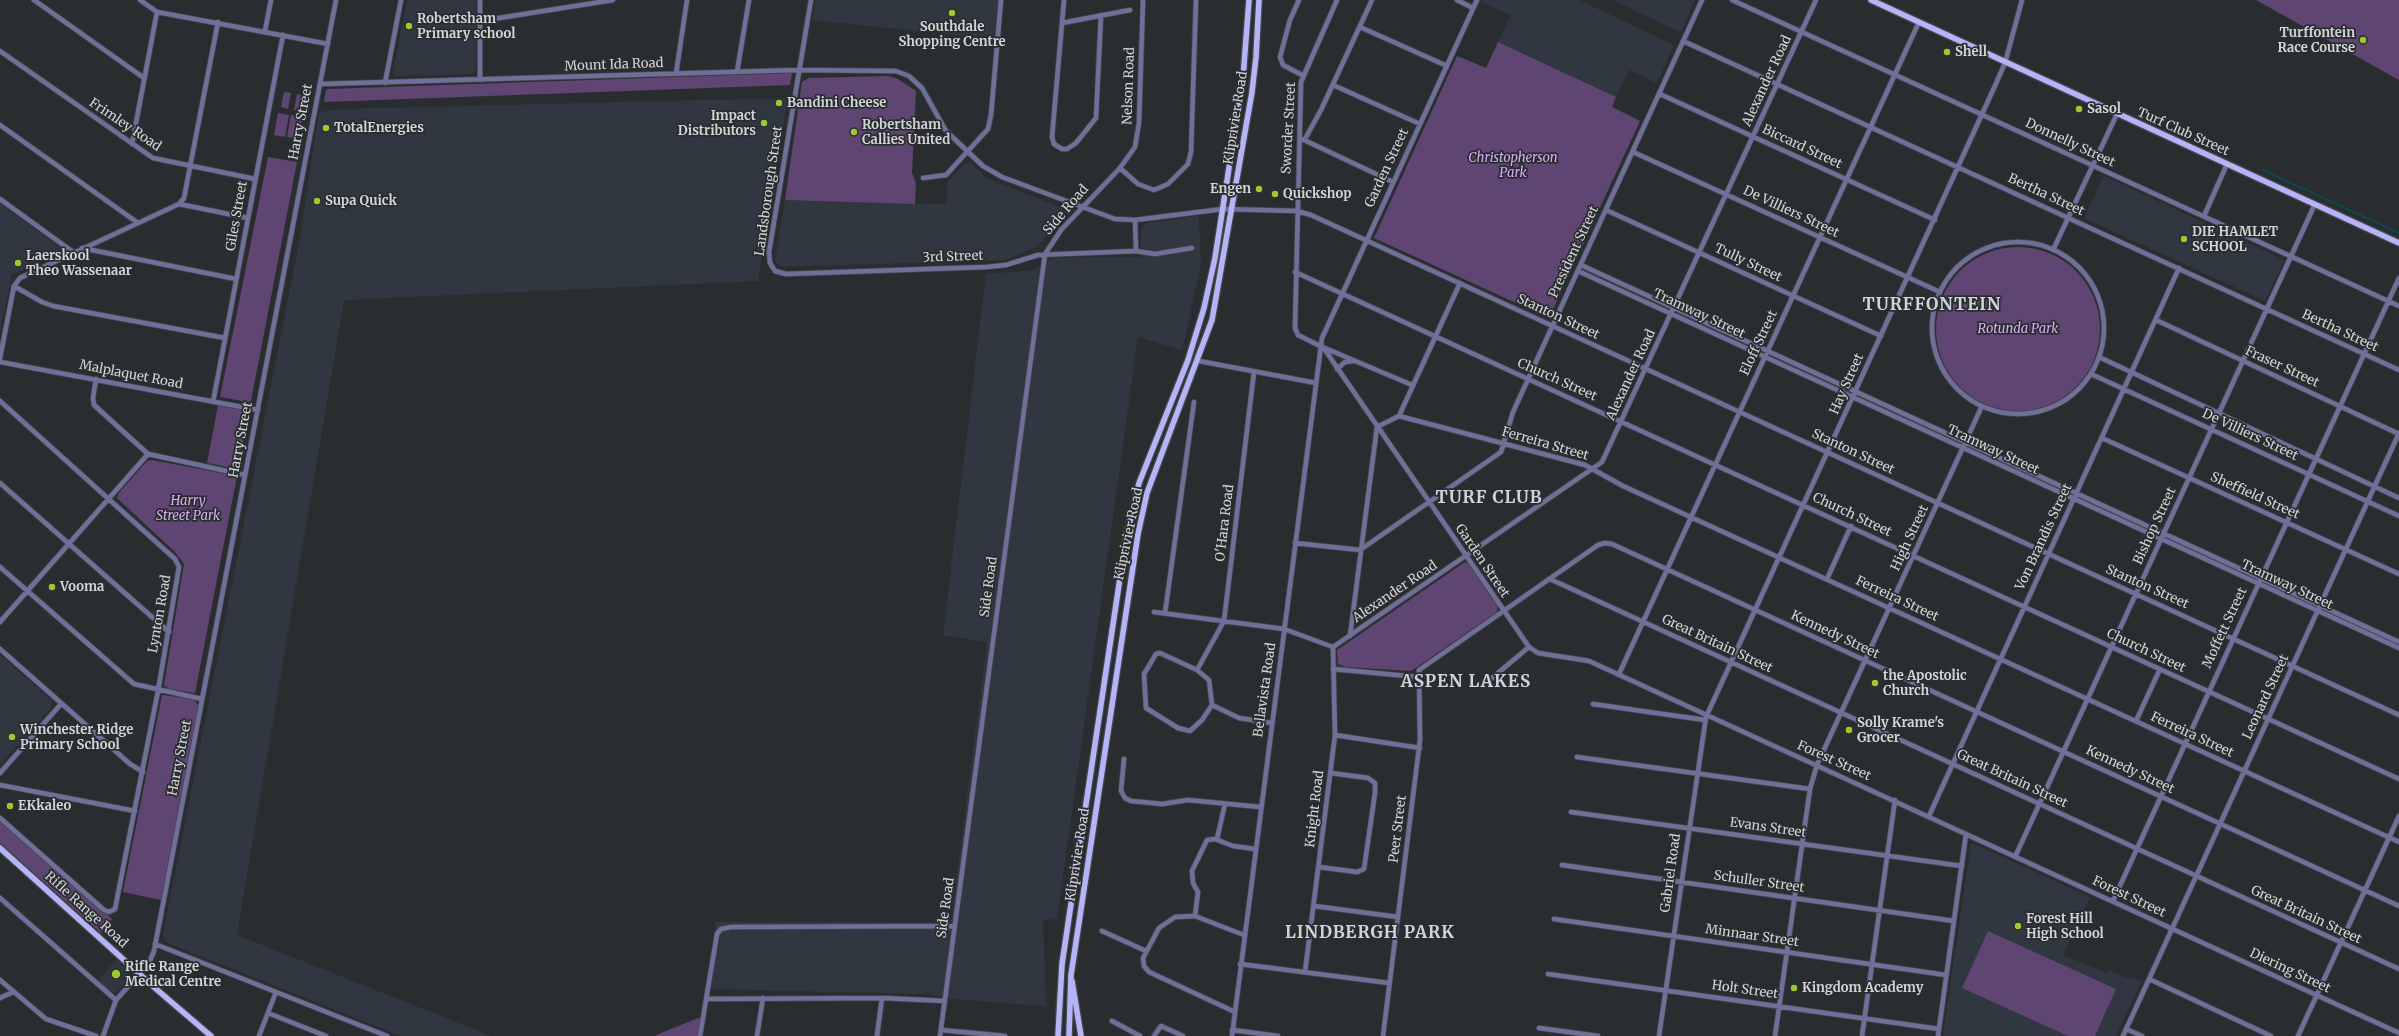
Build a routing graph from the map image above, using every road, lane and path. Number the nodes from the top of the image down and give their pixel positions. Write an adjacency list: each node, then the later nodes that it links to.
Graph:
1 (34, 0): 50 (street)
2 (140, 0): 29 (street)
3 (270, 0): 36 (street)
4 (336, 0): 40 (street, Harry Street)
5 (401, 0): 52 (street)
6 (480, 0): 31 (street)
7 (613, 0): 31 (street)
8 (687, 0): 46 (street)
9 (749, 0): 45 (street)
10 (811, 0): 44 (street, Landsborough Street)
11 (1001, 0): 66 (street)
12 (1064, 0): 33 (street)
13 (1143, 0): 71 (street, Nelson Road)
14 (1196, 0): 71 (street)
15 (1249, 0): 83 (main road, Kliprivier Road)
16 (1260, 0): 82 (main road, Kliprivier Road)
17 (1299, 0): 48 (street)
18 (1337, 0): 48 (street, Sworder Street)
19 (1372, 0): 35 (street)
20 (1457, 0): 27 (street)
21 (1477, 0): 27 (street, Garden Street)
22 (1702, 0): 39 (street, President Street)
23 (1732, 0): 37 (street, Donnelly Street)
24 (1816, 0): 37 (street, Alexander Road)
25 (1871, 0): 34 (main road, Turf Club Street)
26 (2022, 0): 42 (street, Hay Street)
27 (1473, 8): 43 (street, Garden Street)
28 (1130, 10): 30 (street)
29 (157, 12): 32 (street); 50 (street)
30 (1101, 15): 33 (street); 33 (street)
31 (480, 21): 51 (street)
32 (218, 22): 36 (street); 70 (street)
33 (1062, 22)
34 (1919, 22): 42 (main road, Turf Club Street); 47 (street, Eloff Street)
35 (1360, 27): 43 (street); 55 (street)
36 (265, 31): 38 (street)
37 (1801, 32): 47 (street, Donnelly Street); 54 (street, Alexander Road)
38 (283, 35): 40 (street); 74 (street, Giles Street)
39 (1684, 41): 54 (street, Bertha Street); 56 (street, President Street)
40 (328, 44): 53 (street, Harry Street)
41 (0, 51): 65 (street, Frimley Road)
42 (2005, 63): 57 (main road, Turf Club Street); 58 (street, Hay Street)
43 (1446, 66): 59 (street, Garden Street)
44 (798, 70): 45 (street, Mount Ida Road); 49 (street, Mount Ida Road); 104 (street, Landsborough Street)
45 (737, 72): 46 (street, Mount Ida Road)
46 (676, 74): 51 (street, Mount Ida Road)
47 (1894, 74): 58 (street, Donnelly Street); 61 (street, Eloff Street)
48 (1302, 75): 63 (street, Sworder Street)
49 (909, 76): 66 (street, Stanton Street)
50 (144, 78): 65 (street)
51 (480, 80): 52 (street, Mount Ida Road)
52 (385, 83): 53 (street, Mount Ida Road)
53 (320, 84): 158 (street, Harry Street)
54 (1777, 84): 61 (street, Bertha Street); 62 (street, Alexander Road)
55 (1333, 85): 59 (street); 64 (street)
56 (1660, 94): 62 (street, Biccard Street); 67 (street, President Street)
57 (2117, 114): 68 (main road, Turf Club Street); 69 (street)
58 (1982, 115): 69 (street, Donnelly Street); 72 (street, Hay Street)
59 (1420, 124): 76 (street, Garden Street)
60 (0, 125): 91 (street)
61 (1871, 127): 72 (street, Bertha Street); 75 (street, Eloff Street)
62 (1753, 136): 75 (street, Biccard Street); 77 (street, Alexander Road)
63 (1299, 138): 64 (street); 85 (street, Sworder Street)
64 (1305, 139): 76 (street)
65 (132, 144): 70 (street, Frimley Road)
66 (968, 152): 73 (street); 81 (street, Stanton Street)
67 (1632, 152): 77 (street, De Villiers Street); 84 (street, President Street)
68 (2227, 164): 80 (main road, Turf Club Street); 86 (street)
69 (2093, 166): 86 (street, Donnelly Street); 88 (street)
70 (191, 167): 74 (street, Frimley Road); 79 (street)
71 (1120, 168): 81 (street, Side Road)
72 (1959, 168): 88 (street, Bertha Street); 90 (street, Hay Street)
73 (923, 178)
74 (255, 179): 87 (street, Giles Street)
75 (1847, 179): 90 (street, Biccard Street); 92 (street, Eloff Street)
76 (1393, 182): 93 (street, Garden Street)
77 (1726, 194): 92 (street, De Villiers Street); 100 (street, Alexander Road)
78 (0, 199): 99 (street)
79 (178, 204): 87 (street); 91 (street)
80 (2315, 204): 94 (main road, Turf Club Street); 102 (street, Bishop Street)
81 (1081, 207): 89 (street, Stanton Street); 101 (street, Side Road)
82 (1232, 208): 83 (street, Stanton Street); 85 (street, Stanton Street); 134 (main road, Kliprivier Road)
83 (1223, 209): 89 (street, Stanton Street); 376 (main road, Kliprivier Road)
84 (1606, 210): 100 (street, Tully Street); 103 (street, President Street)
85 (1297, 211): 93 (street, Stanton Street); 107 (street, Sworder Street)
86 (2204, 216): 102 (street, Donnelly Street)
87 (248, 218): 110 (street, Giles Street)
88 (2069, 218): 97 (street); 105 (street, Bertha Street)
89 (1135, 220): 98 (street)
90 (1935, 220): 108 (street, Hay Street)
91 (138, 223): 95 (street)
92 (1820, 238): 108 (street, De Villiers Street); 117 (street, Eloff Street)
93 (1366, 240): 111 (street, Stanton Street); 116 (street, Garden Street)
94 (2399, 243)
95 (82, 248): 99 (street); 110 (street)
96 (1192, 248): 98 (street, 3rd Street)
97 (2053, 250): 115 (street); 132 (street)
98 (1136, 251): 101 (street, 3rd Street)
99 (73, 252): 112 (street)
100 (1699, 252): 117 (street, Tully Street); 120 (street, Alexander Road)
101 (1045, 254): 104 (street, 3rd Street); 324 (street, Side Road)
102 (2291, 256): 118 (street, Donnelly Street); 121 (street, Bishop Street)
103 (1581, 265): 106 (street, President Street); 113 (street, Tramway Street)
104 (772, 266)
105 (2179, 268): 121 (street, Bertha Street); 123 (street, Von Brandis Street)
106 (1578, 271): 114 (street, Tramway Street); 124 (street, President Street)
107 (1295, 272): 116 (street, Church Street); 128 (street, Sworder Street)
108 (1908, 278): 115 (street, De Villiers Street); 126 (street, Hay Street)
109 (2399, 278): 118 (street, Moffett Street)
110 (236, 279): 127 (street, Giles Street)
111 (1460, 283): 124 (street, Stanton Street); 125 (street)
112 (14, 286): 127 (street); 133 (street)
113 (1627, 286): 114 (street); 120 (street, Tramway Street)
114 (1624, 292): 122 (street, Tramway Street)
115 (1940, 292): 156 (street)
116 (1342, 293): 125 (street, Church Street); 128 (street, Garden Street)
117 (1792, 295): 126 (street, Tully Street); 129 (street, Eloff Street)
118 (2389, 302): 119 (street, Donnelly Street); 130 (street, Moffett Street)
119 (2399, 306)
120 (1674, 308): 122 (street, Alexander Road); 129 (street, Tramway Street)
121 (2266, 309): 130 (street, Bertha Street); 137 (street, Bishop Street)
122 (1672, 314): 131 (street, Tramway Street); 139 (street, Alexander Road)
123 (2156, 320): 137 (street, Fraser Street); 143 (street, Von Brandis Street)
124 (1552, 326): 139 (street, Stanton Street); 146 (street, President Street)
125 (1435, 336): 146 (street, Church Street); 149 (street)
126 (1881, 336): 151 (street, Hay Street)
127 (225, 338): 154 (street, Giles Street)
128 (1322, 347): 136 (street); 138 (street, Garden Street); 148 (street, Bellavista Road)
129 (1767, 351): 131 (street, Eloff Street); 141 (street, Tramway Street)
130 (2364, 354): 140 (street, Bertha Street); 157 (street, Moffett Street)
131 (1765, 357): 145 (street, Tramway Street); 159 (street, Eloff Street)
132 (2099, 357): 143 (street, De Villiers Street); 144 (street)
133 (0, 358)
134 (1199, 361): 142 (street); 339 (main road, Kliprivier Road)
135 (0, 362): 147 (street, Malplaquet Road)
136 (1360, 362): 138 (street); 149 (street)
137 (2243, 362): 157 (street, Fraser Street); 160 (street, Bishop Street)
138 (1337, 369): 165 (street, Garden Street)
139 (1646, 369): 159 (street, Stanton Street); 163 (street, Alexander Road)
140 (2399, 370)
141 (1812, 371): 145 (street); 151 (street, Tramway Street)
142 (1254, 372): 148 (street); 229 (street, O'Hara Road)
143 (2131, 372): 150 (street, Von Brandis Street); 160 (street, De Villiers Street)
144 (2091, 374): 150 (street, De Villiers Street); 156 (street)
145 (1810, 378): 152 (street, Tramway Street)
146 (1528, 379): 163 (street, Church Street); 170 (street, President Street)
147 (96, 380): 154 (street, Malplaquet Road); 173 (street)
148 (1316, 383): 202 (street, Bellavista Road)
149 (1412, 385): 161 (street)
150 (2124, 389): 166 (street, De Villiers Street); 168 (street, Von Brandis Street)
151 (1855, 391): 152 (street, Hay Street); 162 (street, Tramway Street)
152 (1853, 397): 164 (street, Tramway Street); 172 (street, Hay Street)
153 (0, 402): 188 (street, Lynton Road)
154 (213, 402): 158 (street, Malplaquet Road)
155 (1194, 402): 228 (street)
156 (1982, 406): 169 (street, High Street)
157 (2340, 406): 167 (street, Fraser Street); 175 (street, Moffett Street)
158 (258, 410): 182 (street, Harry Street)
159 (1739, 412): 172 (street, Stanton Street); 177 (street, Eloff Street)
160 (2218, 414): 166 (street, Bishop Street); 175 (street, De Villiers Street)
161 (1399, 416): 165 (street); 170 (street, Ferreira Street)
162 (1913, 418): 164 (street); 169 (street, Tramway Street)
163 (1622, 421): 177 (street, Church Street); 179 (street, Alexander Road)
164 (1911, 424): 171 (street, Tramway Street)
165 (1377, 427): 191 (street, Garden Street); 204 (street)
166 (2212, 429): 181 (street, De Villiers Street); 183 (street, Bishop Street)
167 (2399, 434): 185 (street, Leonard Street)
168 (2102, 438): 183 (street, Sheffield Street); 186 (street, Von Brandis Street)
169 (1966, 442): 171 (street, High Street); 174 (street, Tramway Street)
170 (1504, 444): 179 (street, Ferreira Street); 191 (street, President Street)
171 (1963, 448): 176 (street, Tramway Street); 192 (street, High Street)
172 (1828, 453): 192 (street, Stanton Street); 193 (street, Hay Street)
173 (148, 454): 182 (street); 188 (street)
174 (1999, 458): 176 (street); 178 (street, Tramway Street)
175 (2315, 458): 181 (street, Moffett Street); 185 (street, De Villiers Street)
176 (1997, 463): 180 (street, Tramway Street)
177 (1715, 464): 193 (street, Church Street); 196 (street, Eloff Street)
178 (2021, 467): 180 (street); 186 (street, Tramway Street)
179 (1593, 470): 196 (street, Ferreira Street); 209 (street, Alexander Road)
180 (2018, 473): 189 (street, Tramway Street)
181 (2308, 474): 190 (street, De Villiers Street); 198 (street, Moffett Street)
182 (245, 475): 256 (street, Harry Street)
183 (2189, 478): 198 (street, Sheffield Street); 200 (street, Bishop Street)
184 (0, 483): 203 (street)
185 (2375, 486): 187 (street, De Villiers Street); 190 (street, Leonard Street)
186 (2076, 493): 189 (street, Von Brandis Street); 194 (street, Tramway Street)
187 (2399, 498)
188 (109, 499): 203 (street); 234 (street, Lynton Road)
189 (2074, 499): 197 (street, Tramway Street); 206 (street, Von Brandis Street)
190 (2368, 502): 195 (street, De Villiers Street); 205 (street, Leonard Street)
191 (1429, 503): 204 (street, President Street); 209 (street, Garden Street)
192 (1938, 503): 206 (street, Stanton Street); 207 (street, High Street)
193 (1803, 505): 199 (street, Church Street); 210 (street, Hay Street)
194 (2121, 513): 197 (street); 200 (street, Tramway Street)
195 (2399, 516)
196 (1691, 517): 210 (street, Ferreira Street); 213 (street, Eloff Street)
197 (2118, 519): 201 (street, Tramway Street)
198 (2286, 522): 205 (street, Sheffield Street); 215 (street, Moffett Street)
199 (1851, 526): 207 (street, Church Street); 217 (street)
200 (2164, 534): 201 (street, Bishop Street); 208 (street, Tramway Street)
201 (2161, 539): 211 (street, Tramway Street); 220 (street, Bishop Street)
202 (1295, 543): 204 (street); 233 (street, Bellavista Road)
203 (68, 544): 219 (street); 234 (street)
204 (1360, 550): 236 (street)
205 (2346, 550): 214 (street, Sheffield Street); 221 (street, Leonard Street)
206 (2048, 554): 220 (street, Stanton Street); 222 (street, Von Brandis Street)
207 (1913, 556): 222 (street, Church Street); 223 (street, High Street)
208 (2212, 556): 211 (street); 215 (street, Tramway Street)
209 (1466, 557): 225 (street, Garden Street); 236 (street, Alexander Road)
210 (1779, 557): 217 (street, Ferreira Street); 224 (street, Hay Street)
211 (2209, 561): 218 (street, Tramway Street)
212 (0, 567): 219 (street)
213 (1667, 569): 216 (street, Kennedy Street); 224 (street, Kennedy Street); 231 (street, Eloff Street)
214 (2399, 574)
215 (2261, 578): 218 (street, Moffett Street); 221 (street, Tramway Street)
216 (1550, 579): 225 (street, Kennedy Street); 231 (street, Great Britain Street)
217 (1827, 579): 223 (street, Ferreira Street)
218 (2258, 584): 226 (street, Tramway Street); 237 (street, Moffett Street)
219 (27, 590): 230 (street); 254 (street)
220 (2135, 594): 237 (street, Stanton Street); 240 (street, Bishop Street)
221 (2321, 605): 226 (street, Leonard Street); 232 (street, Tramway Street)
222 (2024, 606): 240 (street, Church Street); 244 (street, Von Brandis Street)
223 (1889, 608): 244 (street, Ferreira Street); 245 (street, High Street)
224 (1754, 610): 245 (street, Kennedy Street); 246 (street, Hay Street)
225 (1503, 611): 241 (street, Garden Street); 252 (street, Kennedy Street)
226 (2318, 611): 235 (street, Tramway Street); 247 (street, Leonard Street)
227 (1154, 612): 228 (street)
228 (1165, 613): 229 (street)
229 (1224, 621): 233 (street); 250 (street, O'Hara Road)
230 (0, 622)
231 (1643, 622): 246 (street, Great Britain Street); 251 (street, Eloff Street)
232 (2367, 627): 235 (street); 238 (street, Tramway Street)
233 (1284, 629): 239 (street); 268 (street, Bellavista Road)
234 (169, 632): 254 (street, Lynton Road)
235 (2365, 632): 242 (street, Tramway Street)
236 (1350, 636): 239 (street, Alexander Road)
237 (2233, 639): 247 (street, Stanton Street); 255 (street, Moffett Street)
238 (2399, 642)
239 (1333, 647): 248 (street, Knight Road)
240 (2112, 647): 249 (street, Church Street); 257 (street, Bishop Street)
241 (1529, 648): 251 (street, Forest Street); 253 (street)
242 (2399, 648)
243 (0, 649): 258 (street)
244 (2000, 659): 257 (street, Ferreira Street); 261 (street, Von Brandis Street)
245 (1865, 661): 261 (street, Kennedy Street); 262 (street, High Street)
246 (1730, 662): 262 (street, Great Britain Street); 263 (street, Hay Street)
247 (2292, 666): 264 (street, Stanton Street); 265 (street, Leonard Street)
248 (1333, 669): 252 (street); 269 (street, Knight Road)
249 (2160, 669): 255 (street, Church Street); 267 (street)
250 (1197, 670): 260 (street); 260 (street)
251 (1619, 674): 263 (street, Forest Street)
252 (1418, 678): 271 (street, Peer Street)
253 (1492, 678)
254 (158, 691): 256 (street); 278 (street, Lynton Road)
255 (2208, 691): 265 (street, Church Street); 270 (street, Moffett Street)
256 (202, 699): 330 (street, Harry Street)
257 (2088, 699): 267 (street, Ferreira Street); 272 (street, Bishop Street)
258 (61, 704): 278 (street); 279 (street)
259 (1593, 704): 266 (street)
260 (1212, 705): 268 (street)
261 (1976, 711): 272 (street, Kennedy Street); 275 (street, Von Brandis Street)
262 (1841, 713): 275 (street, Great Britain Street); 276 (street, High Street)
263 (1707, 715): 266 (street, Gabriel Road); 276 (street, Forest Street)
264 (2399, 715)
265 (2268, 718): 277 (street, Leonard Street); 282 (street, Church Street)
266 (1705, 720): 281 (street, Gabriel Road)
267 (2136, 722): 270 (street, Ferreira Street)
268 (1271, 723): 289 (street, Bellavista Road)
269 (1335, 735): 271 (street); 280 (street, Knight Road)
270 (2184, 743): 277 (street, Ferreira Street); 285 (street, Moffett Street)
271 (1420, 748): 321 (street, Peer Street)
272 (2063, 752): 285 (street, Kennedy Street); 288 (street, Bishop Street)
273 (1577, 757): 281 (street)
274 (1124, 759): 287 (street)
275 (1952, 764): 288 (street, Great Britain Street); 292 (street, Von Brandis Street)
276 (1817, 765): 284 (street, High Street); 286 (street, Forest Street)
277 (2244, 771): 295 (street, Leonard Street); 298 (street, Ferreira Street)
278 (143, 772): 290 (street, Lynton Road)
279 (0, 773)
280 (1331, 773): 309 (street, Knight Road); 309 (street)
281 (1696, 774): 284 (street); 296 (street, Gabriel Road)
282 (2399, 779)
283 (0, 785): 290 (street)
284 (1810, 790): 301 (street, High Street)
285 (2160, 796): 295 (street, Kennedy Street); 303 (street, Moffett Street)
286 (1895, 800): 292 (street, Forest Street); 305 (street)
287 (1224, 804): 289 (street); 299 (street)
288 (2040, 804): 303 (street, Great Britain Street); 306 (street, Bishop Street)
289 (1260, 807): 304 (street, Bellavista Road)
290 (134, 811): 316 (street, Lynton Road)
291 (1571, 812): 296 (street, Evans Street)
292 (1929, 816): 297 (street, Forest Street)
293 (2399, 816): 298 (street)
294 (0, 818): 316 (street, Rifle Range Road)
295 (2220, 824): 310 (street, Leonard Street); 312 (street, Kennedy Street)
296 (1689, 828): 301 (street, Evans Street); 311 (street, Gabriel Road)
297 (1966, 834): 306 (street, Forest Street); 308 (street)
298 (2389, 838): 300 (street, Ferreira Street); 312 (street)
299 (1217, 839): 304 (street); 320 (street)
300 (2399, 842)
301 (1802, 844): 305 (street, Evans Street); 314 (street, High Street)
302 (0, 848): 337 (main road, Rifle Range Road)
303 (2136, 849): 310 (street, Great Britain Street); 315 (street, Moffett Street)
304 (1255, 850): 327 (street, Bellavista Road)
305 (1886, 856): 308 (street, Evans Street); 319 (street)
306 (2015, 857): 315 (street, Forest Street)
307 (1562, 865): 311 (street, Schuller Street)
308 (1962, 866): 323 (street)
309 (1319, 867): 317 (street, Knight Road)
310 (2196, 876): 325 (street, Leonard Street); 329 (street, Great Britain Street)
311 (1681, 882): 314 (street, Schuller Street); 328 (street, Gabriel Road)
312 (2365, 890): 318 (street, Kennedy Street); 329 (street)
313 (0, 898): 352 (street)
314 (1795, 898): 319 (street, Schuller Street); 332 (street, High Street)
315 (2113, 901): 325 (street, Forest Street)
316 (117, 904)
317 (1314, 906): 321 (street); 336 (street, Knight Road)
318 (2399, 906)
319 (1879, 910): 323 (street, Schuller Street); 334 (street)
320 (1195, 916): 327 (street); 331 (street)
321 (1398, 917): 343 (street, Peer Street)
322 (1554, 919): 328 (street, Minnaar Street)
323 (1954, 921): 340 (street)
324 (955, 926): 351 (street); 353 (street, Side Road)
325 (2171, 929): 341 (street, Leonard Street); 347 (street, Diering Street)
326 (1102, 931): 331 (street)
327 (1244, 936): 333 (street, Bellavista Road)
328 (1673, 936): 332 (street, Minnaar Street); 344 (street, Gabriel Road)
329 (2341, 942): 335 (street, Great Britain Street); 347 (street)
330 (155, 944): 337 (street, Harry Street); 346 (street)
331 (1146, 951): 355 (street)
332 (1786, 952): 334 (street, Minnaar Street); 354 (street, High Street)
333 (1240, 964): 336 (street); 355 (street, Bellavista Road)
334 (1872, 964): 340 (street, Minnaar Street); 357 (street)
335 (2399, 969)
336 (1306, 972): 343 (street)
337 (139, 973): 352 (street, Harry Street); 367 (main road, Rifle Range Road)
338 (1548, 974): 344 (street, Holt Street)
339 (1070, 975): 377 (main road, Kliprivier Road); 378 (main road)
340 (1946, 975): 360 (street)
341 (2149, 979): 361 (street, Leonard Street); 392 (street)
342 (0, 980): 345 (street)
343 (1389, 983): 384 (street, Peer Street)
344 (1666, 990): 354 (street, Holt Street); 386 (street, Gabriel Road)
345 (13, 992): 348 (street); 365 (street)
346 (276, 992): 356 (street); 370 (street)
347 (2316, 995): 364 (street, Diering Street); 393 (street)
348 (0, 998)
349 (763, 998): 350 (street); 351 (street); 372 (street)
350 (882, 998): 353 (street); 373 (street)
351 (706, 999): 371 (street)
352 (116, 1000): 366 (street)
353 (945, 1001): 362 (street, Side Road)
354 (1779, 1006): 357 (street, Holt Street); 387 (street, High Street)
355 (1235, 1012): 363 (street, Bellavista Road)
356 (268, 1013): 368 (street); 369 (street)
357 (1864, 1018): 360 (street, Holt Street); 388 (street)
358 (1112, 1021): 379 (street)
359 (1539, 1028): 385 (street)
360 (1939, 1029): 389 (street)
361 (2126, 1029): 390 (street, Leonard Street); 391 (street)
362 (941, 1030): 374 (street, Side Road); 375 (street)
363 (1232, 1030): 382 (street, Bellavista Road); 383 (street)
364 (2399, 1033)
365 (96, 1036)
366 (103, 1036)
367 (211, 1036)
368 (259, 1036)
369 (326, 1036)
370 (387, 1036)
371 (700, 1036)
372 (757, 1036)
373 (877, 1036)
374 (940, 1036)
375 (1005, 1036)
376 (1057, 1036)
377 (1069, 1036)
378 (1081, 1036)
379 (1140, 1036)
380 (1154, 1036): 381 (street)
381 (1184, 1036)
382 (1232, 1036)
383 (1278, 1036)
384 (1383, 1036)
385 (1598, 1036)
386 (1660, 1036)
387 (1775, 1036)
388 (1862, 1036)
389 (1938, 1036)
390 (2123, 1036)
391 (2142, 1036)
392 (2271, 1036)
393 (2298, 1036)

